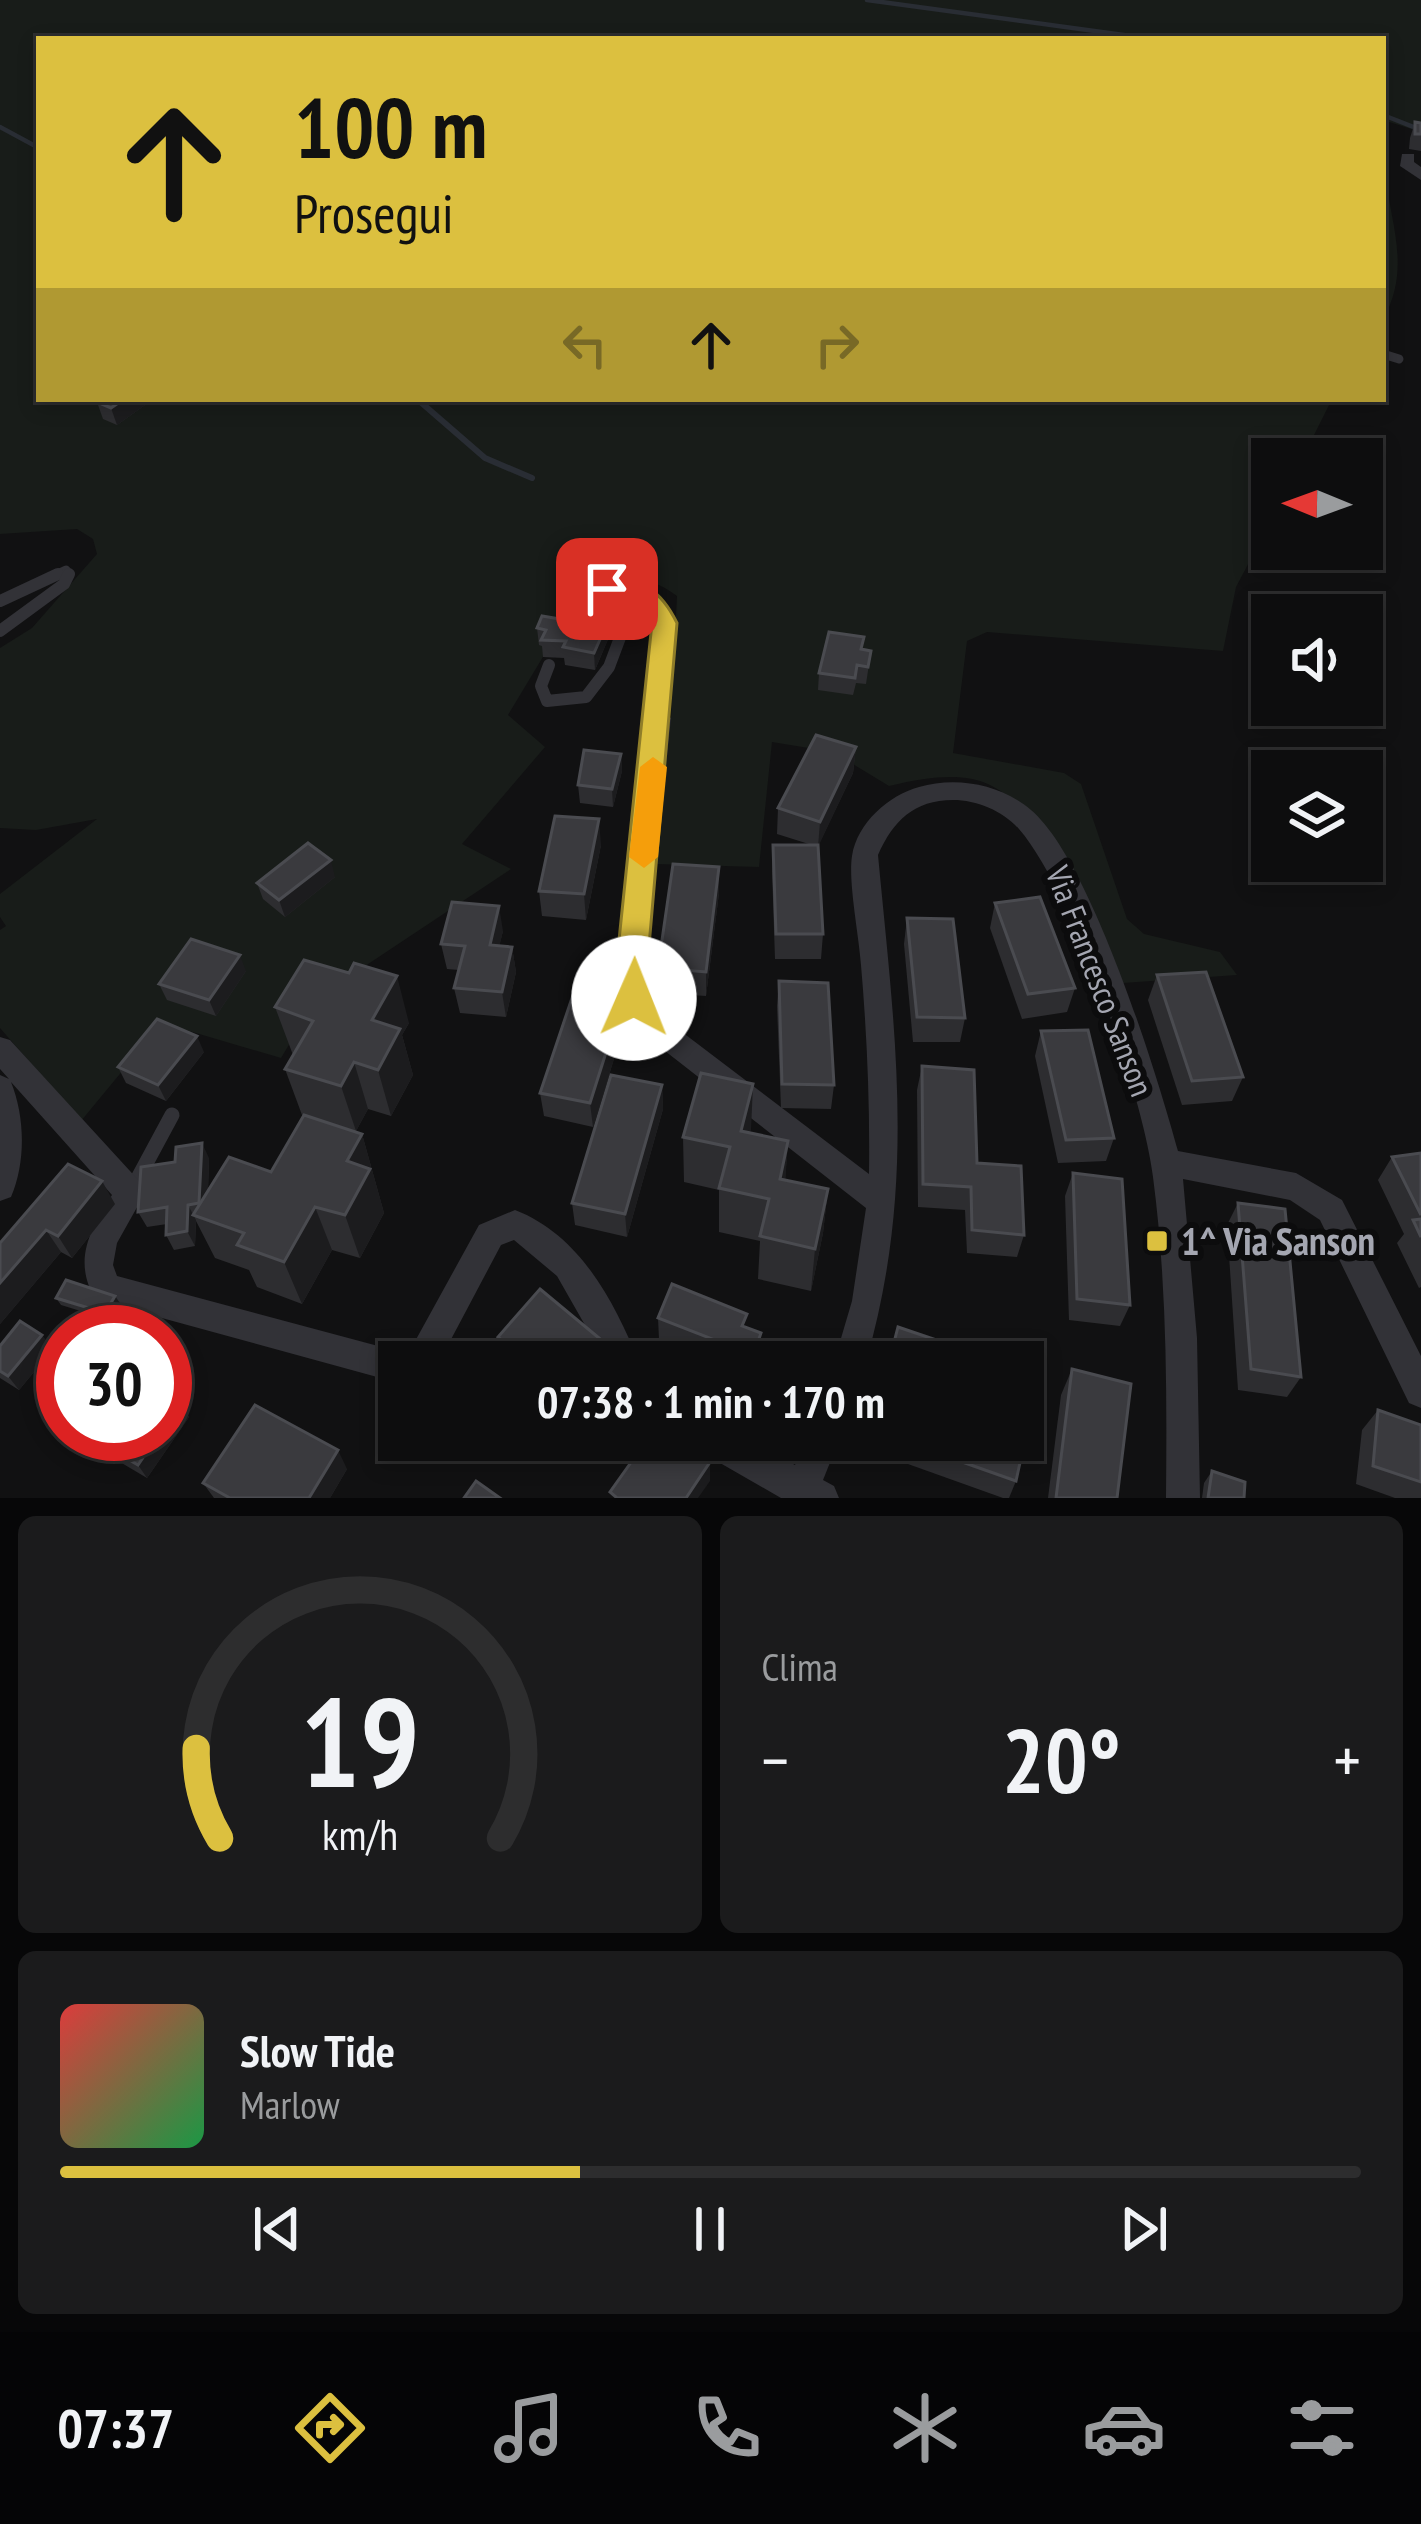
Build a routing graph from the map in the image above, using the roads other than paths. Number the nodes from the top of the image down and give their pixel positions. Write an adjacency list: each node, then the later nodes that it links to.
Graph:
1 (1408, 157): 2 (street)
2 (1421, 176)
3 (1386, 355): 4 (lane)
4 (1399, 359)
5 (644, 595): 7 (lane); 7 (lane); 10 (lane)
6 (0, 601): 8 (lane)
7 (632, 606): 9 (lane)
8 (0, 631)
9 (549, 665)
10 (659, 718): 17 (street)
11 (0, 1048): 16 (street)
12 (0, 1088): 15 (street)
13 (172, 1115): 16 (lane)
14 (1166, 1162): 17 (street, Via Francesco Sanson); 22 (street); 26 (street, Via Francesco Sanson)
15 (0, 1187)
16 (130, 1193): 21 (street)
17 (883, 1203): 20 (street, Via Francesco Sanson)
18 (432, 1341): 19 (street)
19 (612, 1341)
20 (858, 1341)
21 (378, 1361)
22 (1421, 1390)
23 (749, 1461): 25 (street)
24 (817, 1461): 25 (street)
25 (808, 1495)
26 (1183, 1498)

